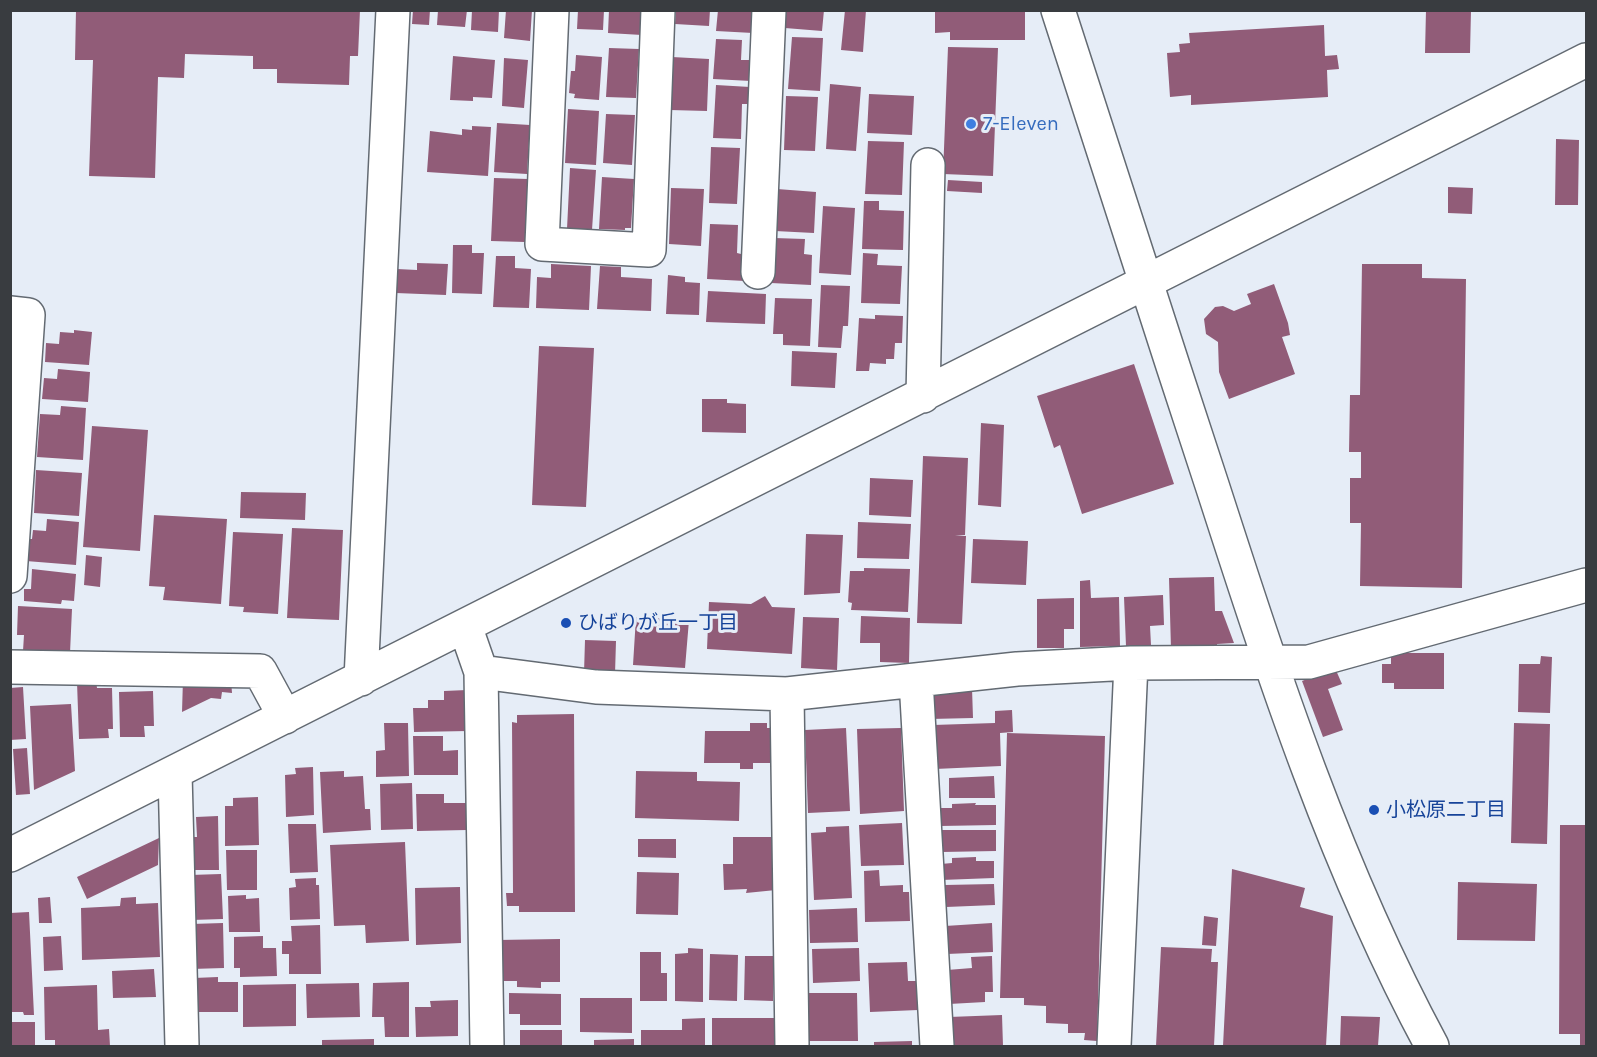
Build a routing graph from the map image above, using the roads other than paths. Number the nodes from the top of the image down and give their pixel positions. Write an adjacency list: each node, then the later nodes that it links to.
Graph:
1 (393, 10): 19 (street)
2 (552, 10): 3 (street)
3 (658, 10)
4 (769, 10): 8 (street)
5 (1058, 10): 9 (street)
6 (1587, 60): 9 (street)
7 (928, 165): 11 (street)
8 (758, 272)
9 (1146, 284): 11 (street); 15 (street)
10 (10, 313): 12 (street)
11 (923, 396): 14 (street)
12 (10, 576)
13 (1587, 585): 15 (street)
14 (465, 626): 18 (street); 19 (street)
15 (1268, 660): 16 (street); 30 (street)
16 (1131, 663): 20 (street); 29 (street)
17 (10, 666): 22 (street)
18 (481, 672): 21 (street); 26 (street)
19 (361, 679): 22 (street)
20 (916, 680): 21 (street); 28 (street)
21 (787, 694): 27 (street)
22 (285, 717): 23 (street)
23 (175, 773): 24 (street); 25 (street)
24 (10, 855)
25 (182, 1047)
26 (487, 1047)
27 (792, 1047)
28 (937, 1047)
29 (1114, 1047)
30 (1432, 1047)

